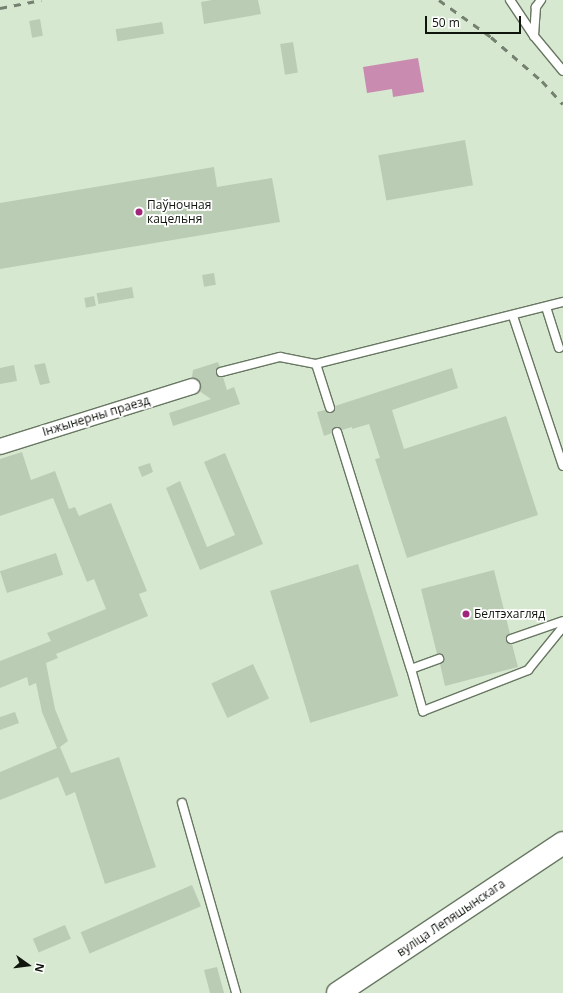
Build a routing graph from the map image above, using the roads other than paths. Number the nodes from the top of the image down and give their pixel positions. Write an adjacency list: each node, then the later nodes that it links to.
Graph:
1 (510, 0): 3 (lane)
2 (541, 0): 3 (lane)
3 (534, 36): 4 (lane)
4 (563, 71)
5 (563, 302): 6 (lane)
6 (546, 307): 7 (lane); 8 (lane)
7 (513, 316): 9 (lane); 15 (lane)
8 (559, 348)
9 (316, 364): 10 (lane); 12 (lane)
10 (221, 372)
11 (192, 386): 14 (street, Інжынерны праезд)
12 (330, 408)
13 (337, 432): 20 (lane)
14 (0, 446)
15 (563, 466)
16 (563, 621): 18 (lane)
17 (563, 627): 20 (lane)
18 (511, 639)
19 (439, 659): 20 (lane)
20 (411, 669)
21 (182, 803): 23 (lane)
22 (563, 843): 24 (main road, вуліца Лепяшынскага)
23 (236, 993)
24 (338, 993)

